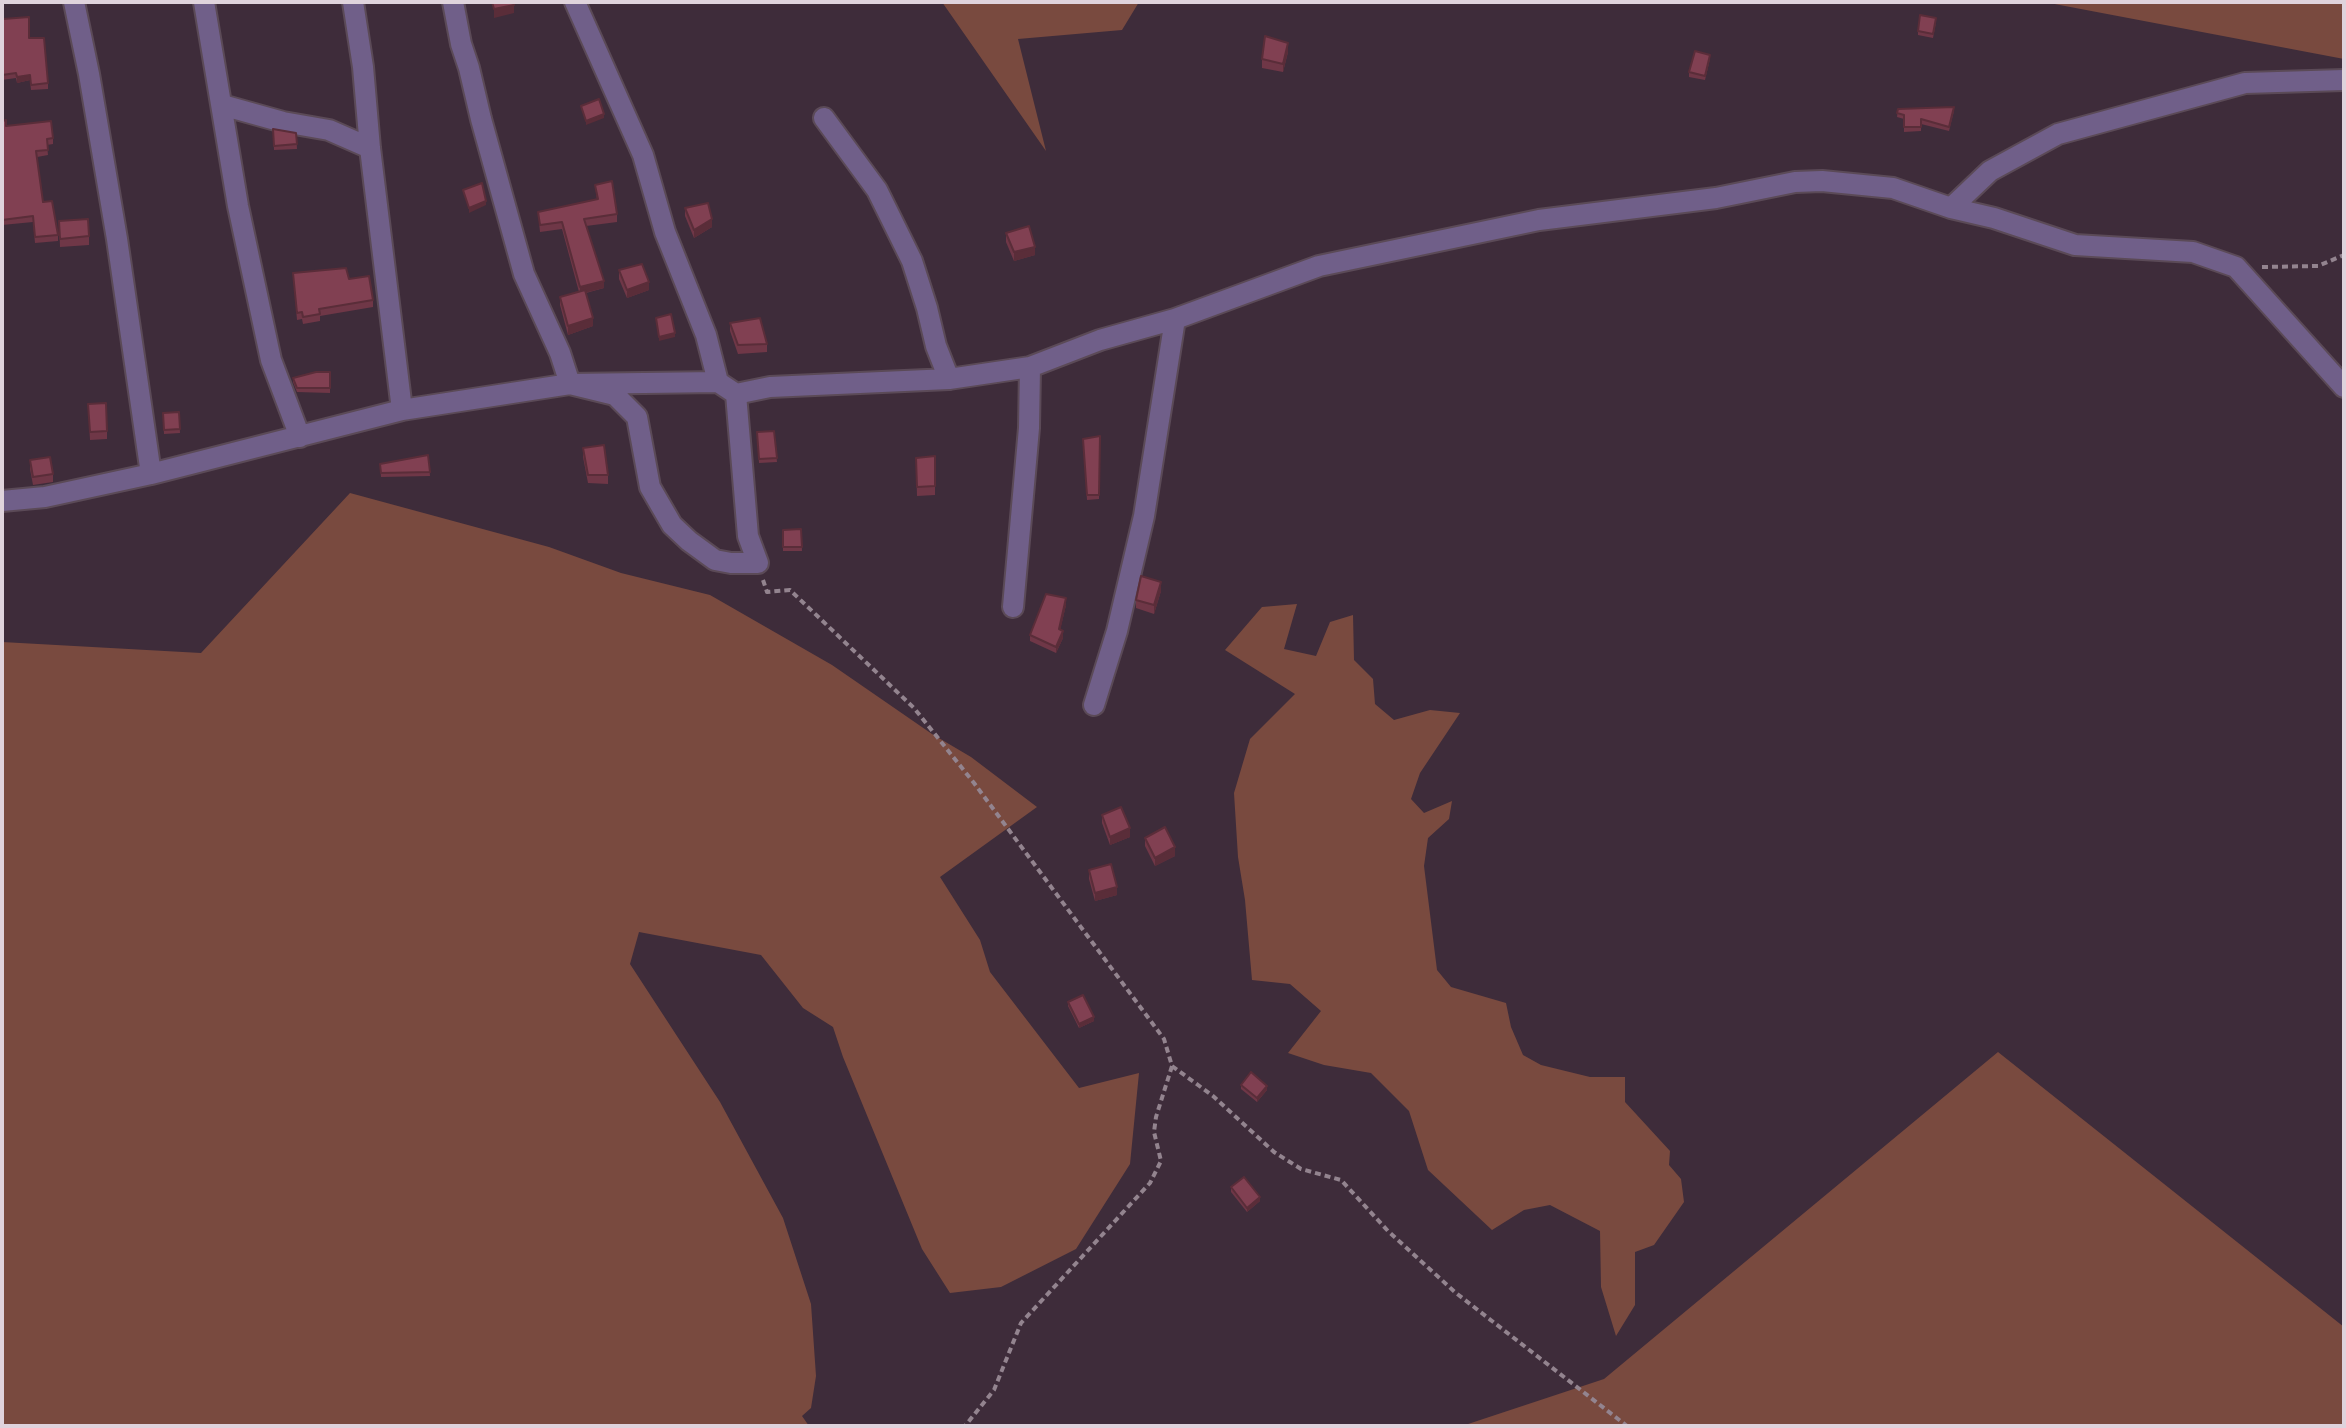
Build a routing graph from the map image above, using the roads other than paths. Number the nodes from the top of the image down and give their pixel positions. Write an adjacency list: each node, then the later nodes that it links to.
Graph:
1 (74, 2): 20 (street)
2 (204, 2): 7 (street)
3 (353, 2): 9 (street)
4 (453, 2): 15 (street)
5 (575, 2): 14 (street)
6 (2344, 80): 10 (street)
7 (222, 105): 9 (street); 19 (street)
8 (824, 118): 13 (street)
9 (370, 148): 18 (street)
10 (1951, 208): 11 (street); 16 (street)
11 (1175, 319): 12 (street); 23 (street)
12 (1030, 367): 13 (street); 22 (street)
13 (949, 379): 17 (street)
14 (718, 382): 15 (street); 17 (street)
15 (570, 384): 17 (street); 18 (street)
16 (2344, 387)
17 (736, 394)
18 (402, 410): 19 (street)
19 (300, 437): 20 (street)
20 (151, 474): 21 (street)
21 (2, 498)
22 (1013, 607)
23 (1094, 705)

